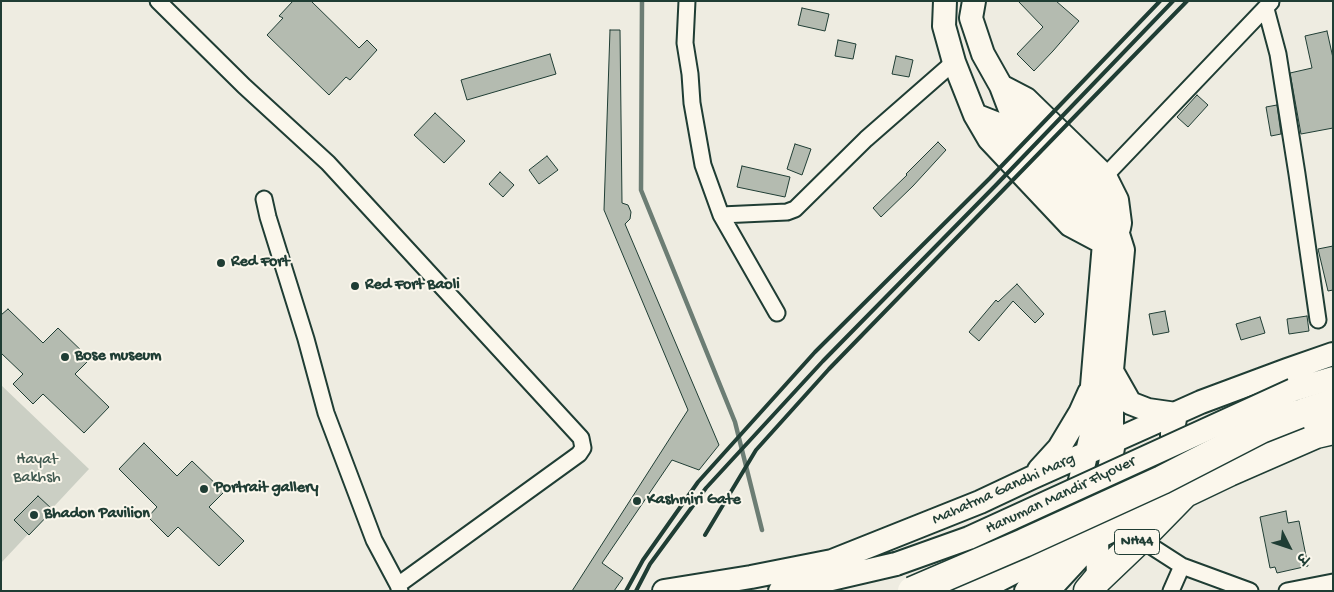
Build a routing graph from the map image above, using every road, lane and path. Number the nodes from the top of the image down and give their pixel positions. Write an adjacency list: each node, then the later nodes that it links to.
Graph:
1 (158, 1): 31 (street)
2 (687, 1): 10 (street)
3 (946, 1): 6 (street)
4 (974, 1): 7 (street)
5 (1269, 5): 8 (street); 13 (street)
6 (954, 62): 10 (street); 11 (street)
7 (1001, 86): 8 (street); 11 (street)
8 (1105, 176): 11 (street)
9 (264, 199): 31 (street)
10 (721, 216): 12 (street)
11 (1111, 239): 15 (street); 17 (street)
12 (777, 313)
13 (1318, 320)
14 (1333, 354): 19 (street, Mahatma Gandhi Marg)
15 (1112, 370): 19 (street); 21 (street)
16 (1333, 378): 33 (street, Hanuman Mandir Flyover, bridge)
17 (1092, 386): 22 (street); 23 (street)
18 (1333, 403): 34 (highway, Hanuman Mandir Flyover, bridge)
19 (1176, 414): 21 (street, Mahatma Gandhi Marg); 24 (street)
20 (1333, 430): 24 (highway)
21 (1114, 442): 22 (street, Mahatma Gandhi Marg); 25 (street)
22 (1085, 455): 23 (street, Mahatma Gandhi Marg); 27 (street)
23 (1031, 478): 32 (street, Mahatma Gandhi Marg)
24 (1185, 493): 25 (street); 26 (highway, NH44)
25 (1097, 538): 27 (street); 30 (street); 37 (street)
26 (1140, 539): 28 (street); 30 (highway, NH44)
27 (1067, 546): 35 (street); 36 (street)
28 (1182, 566): 38 (street); 39 (street)
29 (1333, 582): 40 (street)
30 (1093, 585)
31 (399, 588)
32 (664, 591)
33 (780, 591)
34 (912, 591)
35 (965, 591)
36 (1026, 591)
37 (1048, 591)
38 (1171, 591)
39 (1250, 591)
40 (1288, 591)

